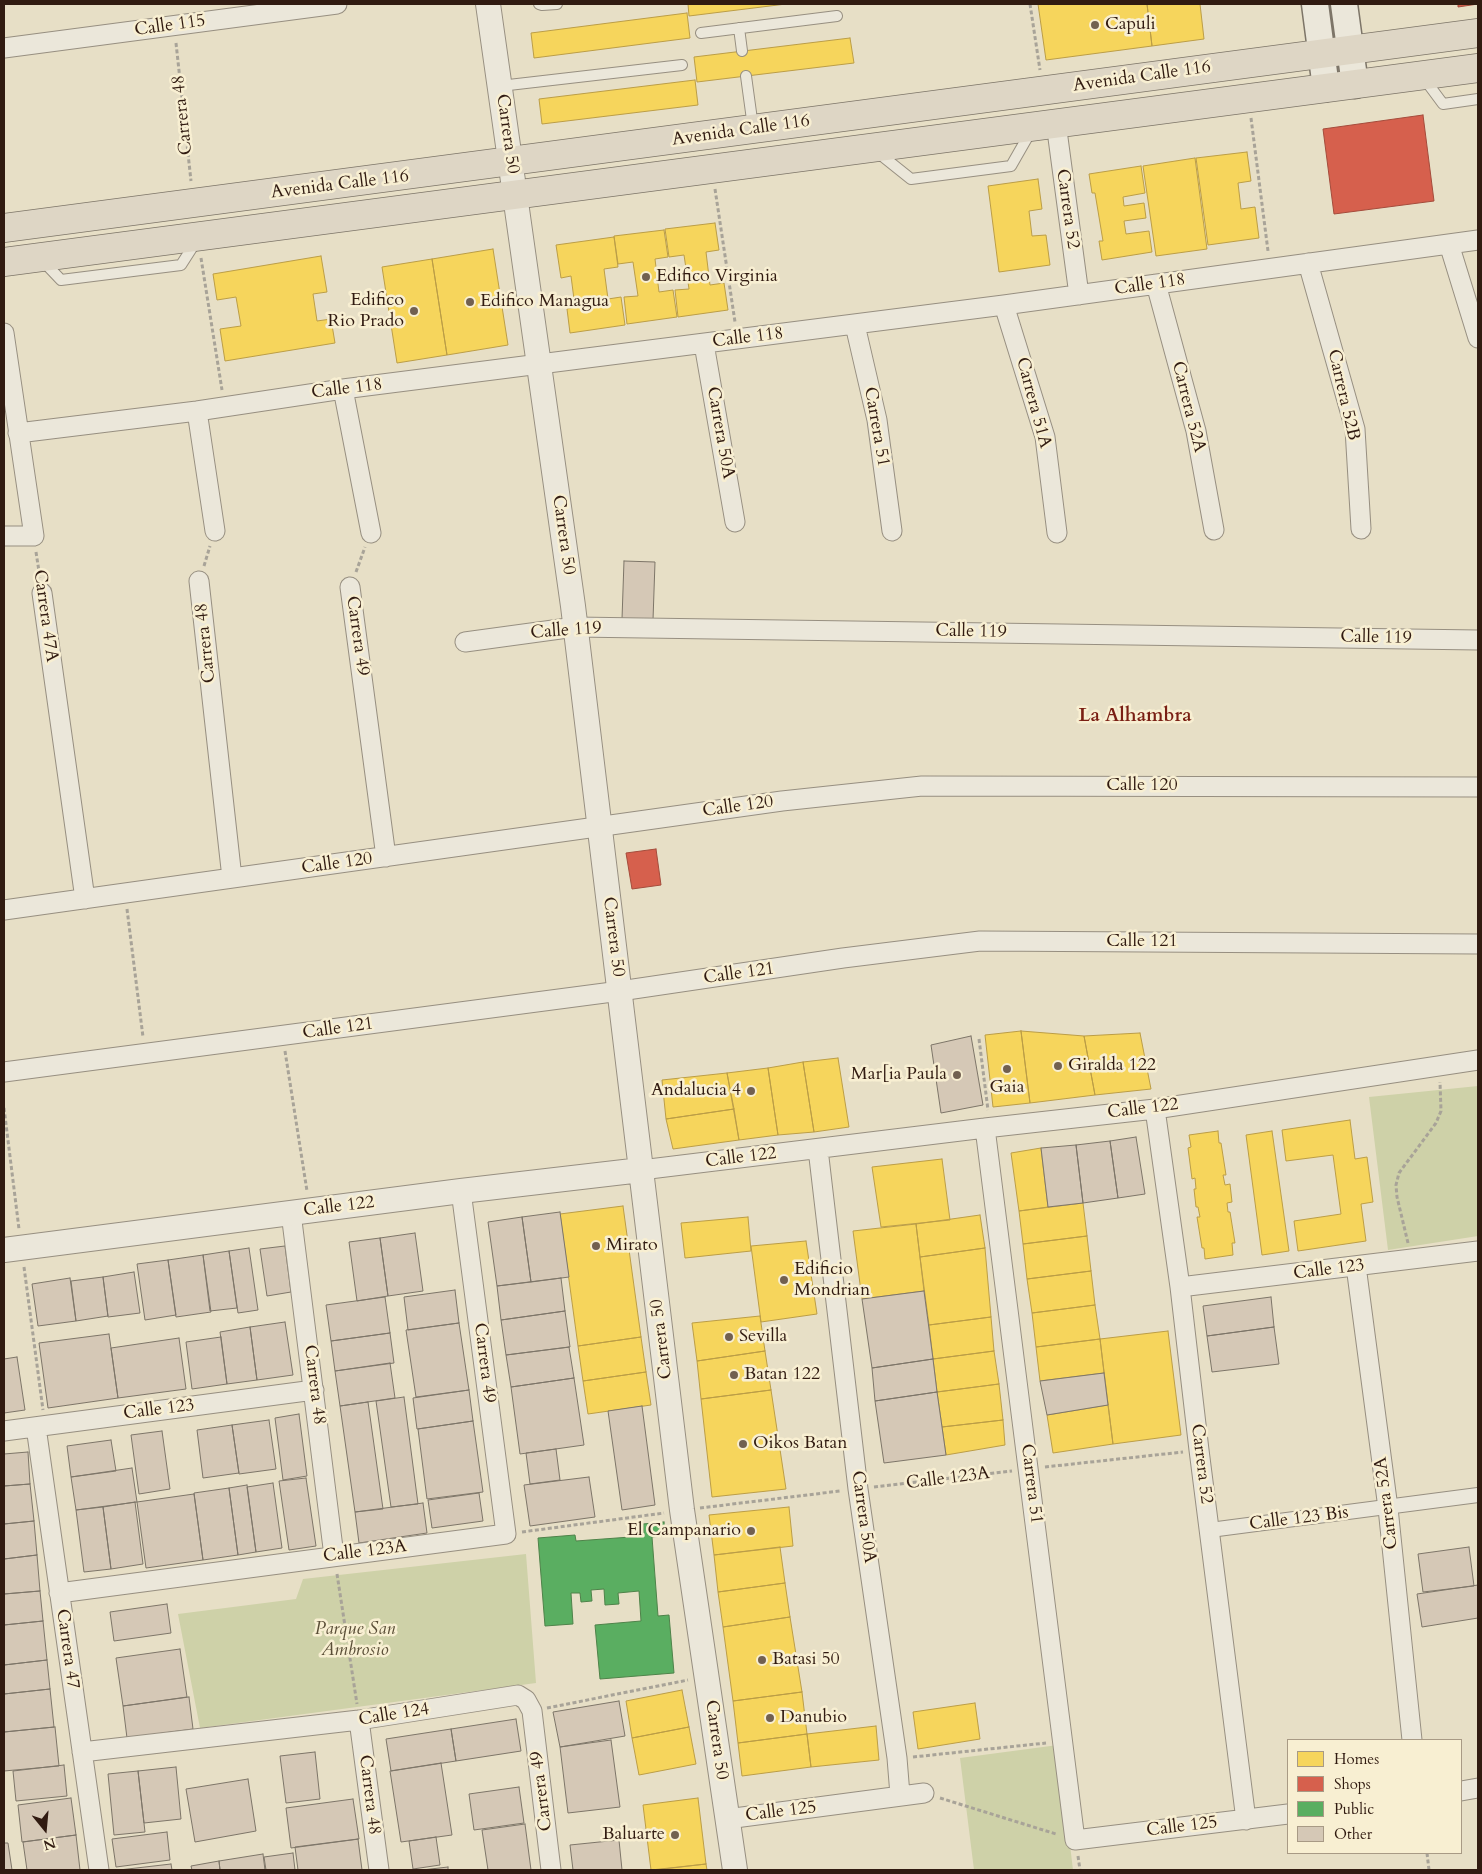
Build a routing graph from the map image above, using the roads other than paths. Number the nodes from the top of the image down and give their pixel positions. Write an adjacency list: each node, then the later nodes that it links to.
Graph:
1 (337, 4): 11 (street, Calle 115)
2 (488, 4): 20 (street, Carrera 50)
3 (540, 4): 4 (lane)
4 (557, 4)
5 (1314, 4): 14 (main road)
6 (1344, 4): 12 (main road)
7 (837, 16): 8 (lane)
8 (739, 28): 9 (lane); 13 (lane)
9 (701, 33)
10 (1478, 33): 12 (main road, Avenida Calle 116)
11 (4, 48)
12 (1350, 50): 14 (main road, Avenida Calle 116); 19 (main road)
13 (742, 51)
14 (1321, 54): 21 (main road); 24 (main road, Avenida Calle 116)
15 (682, 65): 20 (lane)
16 (1478, 68): 18 (main road, Avenida Calle 116)
17 (746, 76): 24 (lane)
18 (1422, 76): 19 (main road, Avenida Calle 116); 22 (lane)
19 (1355, 85): 21 (main road, Avenida Calle 116)
20 (500, 86): 26 (street, Carrera 50)
21 (1326, 88): 23 (main road, Avenida Calle 116)
22 (1478, 99)
23 (1045, 124): 25 (main road, Avenida Calle 116); 25 (lane); 34 (street, Carrera 52)
24 (753, 129): 26 (main road, Avenida Calle 116)
25 (871, 148): 27 (main road, Avenida Calle 116)
26 (510, 162): 27 (street, Carrera 50); 28 (main road, Avenida Calle 116)
27 (515, 195): 31 (main road, Avenida Calle 116); 40 (street, Carrera 50)
28 (4, 228)
29 (1478, 240): 30 (street, Calle 118)
30 (1449, 244): 32 (street, Calle 118); 38 (street)
31 (4, 262)
32 (1308, 263): 33 (street, Calle 118); 45 (street, Carrera 52B)
33 (1156, 284): 34 (street, Calle 118); 46 (street, Carrera 52A)
34 (1079, 295): 35 (street, Calle 118)
35 (1004, 305): 36 (street, Calle 118); 49 (street, Carrera 51A)
36 (855, 324): 39 (street, Calle 118); 48 (street, Carrera 51)
37 (4, 333): 43 (street)
38 (1478, 338)
39 (704, 344): 40 (street, Calle 118); 44 (street, Carrera 50A)
40 (539, 364): 41 (street, Calle 118); 55 (street, Carrera 50)
41 (343, 389): 42 (street, Calle 118); 50 (street)
42 (197, 411): 43 (street, Calle 118); 47 (street)
43 (18, 433): 51 (street)
44 (736, 522)
45 (1361, 529)
46 (1214, 530)
47 (215, 531)
48 (892, 531)
49 (1057, 532)
50 (370, 533)
51 (4, 536)
52 (199, 581): 61 (street, Carrera 48)
53 (350, 587): 60 (street, Carrera 49)
54 (42, 593): 62 (street, Carrera 47A)
55 (575, 627): 56 (street, Calle 119); 57 (street, Calle 119); 59 (street, Carrera 50)
56 (1478, 640)
57 (465, 642)
58 (1478, 788): 59 (street, Calle 120)
59 (599, 826): 60 (street, Calle 120); 65 (street, Carrera 50)
60 (386, 857): 61 (street, Calle 120)
61 (232, 878): 62 (street, Calle 120)
62 (85, 899): 63 (street, Calle 120)
63 (4, 910)
64 (1478, 944): 65 (street, Calle 121)
65 (620, 991): 67 (street, Calle 121); 71 (street, Carrera 50)
66 (1478, 1060): 68 (street, Calle 122)
67 (4, 1072)
68 (1156, 1108): 69 (street, Calle 122); 77 (street, Carrera 52)
69 (988, 1127): 70 (street, Calle 122); 98 (street, Carrera 51)
70 (818, 1149): 71 (street, Calle 122); 94 (street, Carrera 50A)
71 (641, 1170): 72 (street, Calle 122); 96 (street, Carrera 50)
72 (461, 1192): 73 (street, Calle 122); 84 (street, Carrera 49)
73 (301, 1212): 74 (street, Calle 122); 78 (street, Carrera 48)
74 (4, 1250)
75 (1478, 1251): 76 (street, Calle 123)
76 (1356, 1266): 77 (street, Calle 123); 82 (street, Carrera 52A)
77 (1180, 1287): 83 (street, Carrera 52)
78 (314, 1390): 79 (street, Calle 123); 85 (street, Carrera 48)
79 (36, 1427): 80 (street, Calle 123); 86 (street, Carrera 47)
80 (4, 1431)
81 (1478, 1495): 82 (street, Calle 123 Bis)
82 (1388, 1508): 83 (street, Calle 123 Bis); 89 (street, Carrera 52A)
83 (1210, 1530): 97 (street, Carrera 52)
84 (506, 1534): 85 (street, Calle 123A)
85 (334, 1556): 86 (street, Calle 123A)
86 (59, 1593): 90 (street, Carrera 47)
87 (532, 1712): 88 (street, Calle 124); 101 (street, Carrera 49)
88 (359, 1720): 90 (street, Calle 124); 100 (street, Carrera 48)
89 (1412, 1739)
90 (82, 1752): 99 (street, Carrera 47)
91 (1478, 1788): 92 (street)
92 (1462, 1791)
93 (924, 1793): 94 (street, Calle 125)
94 (900, 1796): 96 (street, Calle 125)
95 (1287, 1814): 97 (street, Calle 125)
96 (727, 1819): 102 (street, Carrera 50)
97 (1246, 1820): 98 (street, Calle 125)
98 (1075, 1840)
99 (98, 1870)
100 (379, 1870)
101 (551, 1870)
102 (734, 1870)

